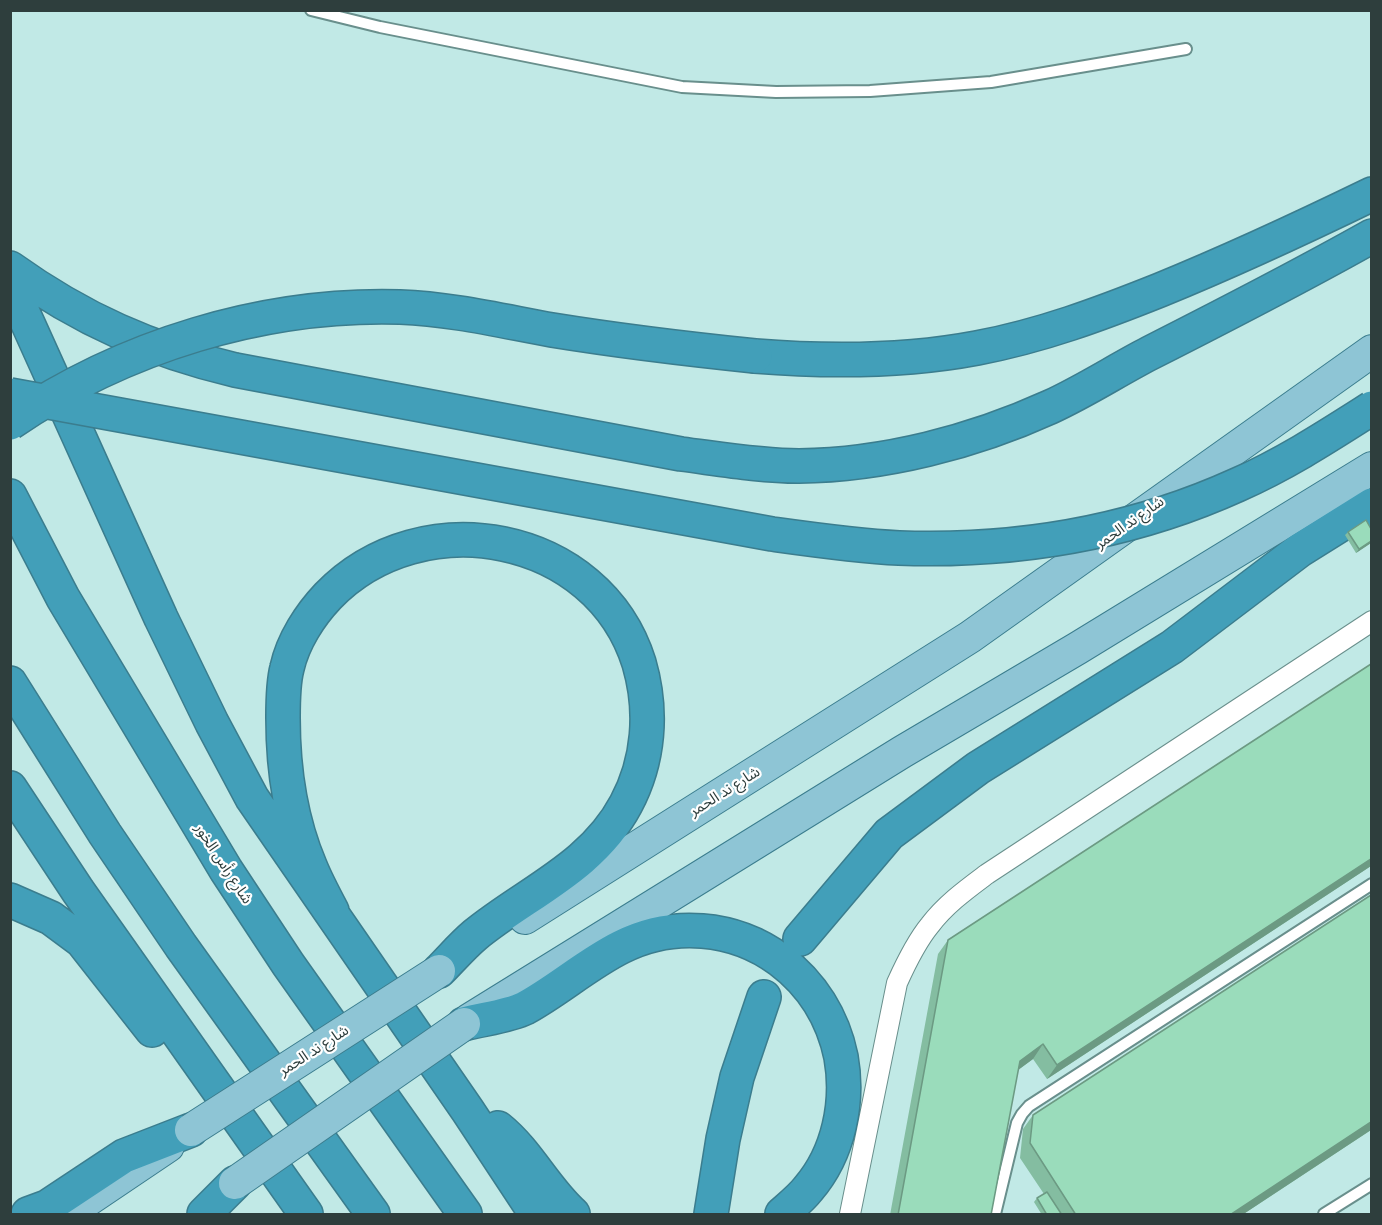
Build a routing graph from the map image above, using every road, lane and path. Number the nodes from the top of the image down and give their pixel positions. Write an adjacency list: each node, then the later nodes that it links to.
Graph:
1 (311, 10): 2 (lane)
2 (1186, 49)
3 (1371, 194): 10 (highway, bridge)
4 (1371, 236): 5 (highway)
5 (10, 268)
6 (10, 284): 19 (highway)
7 (1371, 351): 21 (main road, شارع ند الحمر)
8 (10, 395): 9 (highway, bridge)
9 (1371, 408)
10 (10, 423)
11 (1371, 468): 23 (main road)
12 (10, 496): 35 (highway, شارع رأس الخور)
13 (1371, 505): 20 (highway)
14 (1371, 621): 40 (street)
15 (10, 683): 34 (highway)
16 (10, 788): 24 (highway)
17 (1371, 884): 41 (lane)
18 (10, 900): 24 (highway)
19 (332, 911): 21 (highway); 25 (highway)
20 (800, 939)
21 (440, 971): 26 (main road, شارع ند الحمر, bridge)
22 (764, 997): 38 (highway)
23 (464, 1024): 27 (main road, bridge); 39 (highway)
24 (201, 1066): 33 (highway)
25 (468, 1111): 36 (highway); 37 (highway)
26 (191, 1130): 29 (highway); 30 (main road, شارع ند الحمر)
27 (235, 1183): 31 (main road); 32 (highway)
28 (1371, 1184): 42 (lane)
29 (28, 1215)
30 (67, 1215)
31 (186, 1215)
32 (204, 1215)
33 (306, 1215)
34 (373, 1215)
35 (465, 1215)
36 (536, 1215)
37 (573, 1215)
38 (711, 1215)
39 (782, 1215)
40 (850, 1215)
41 (995, 1215)
42 (1324, 1215)

